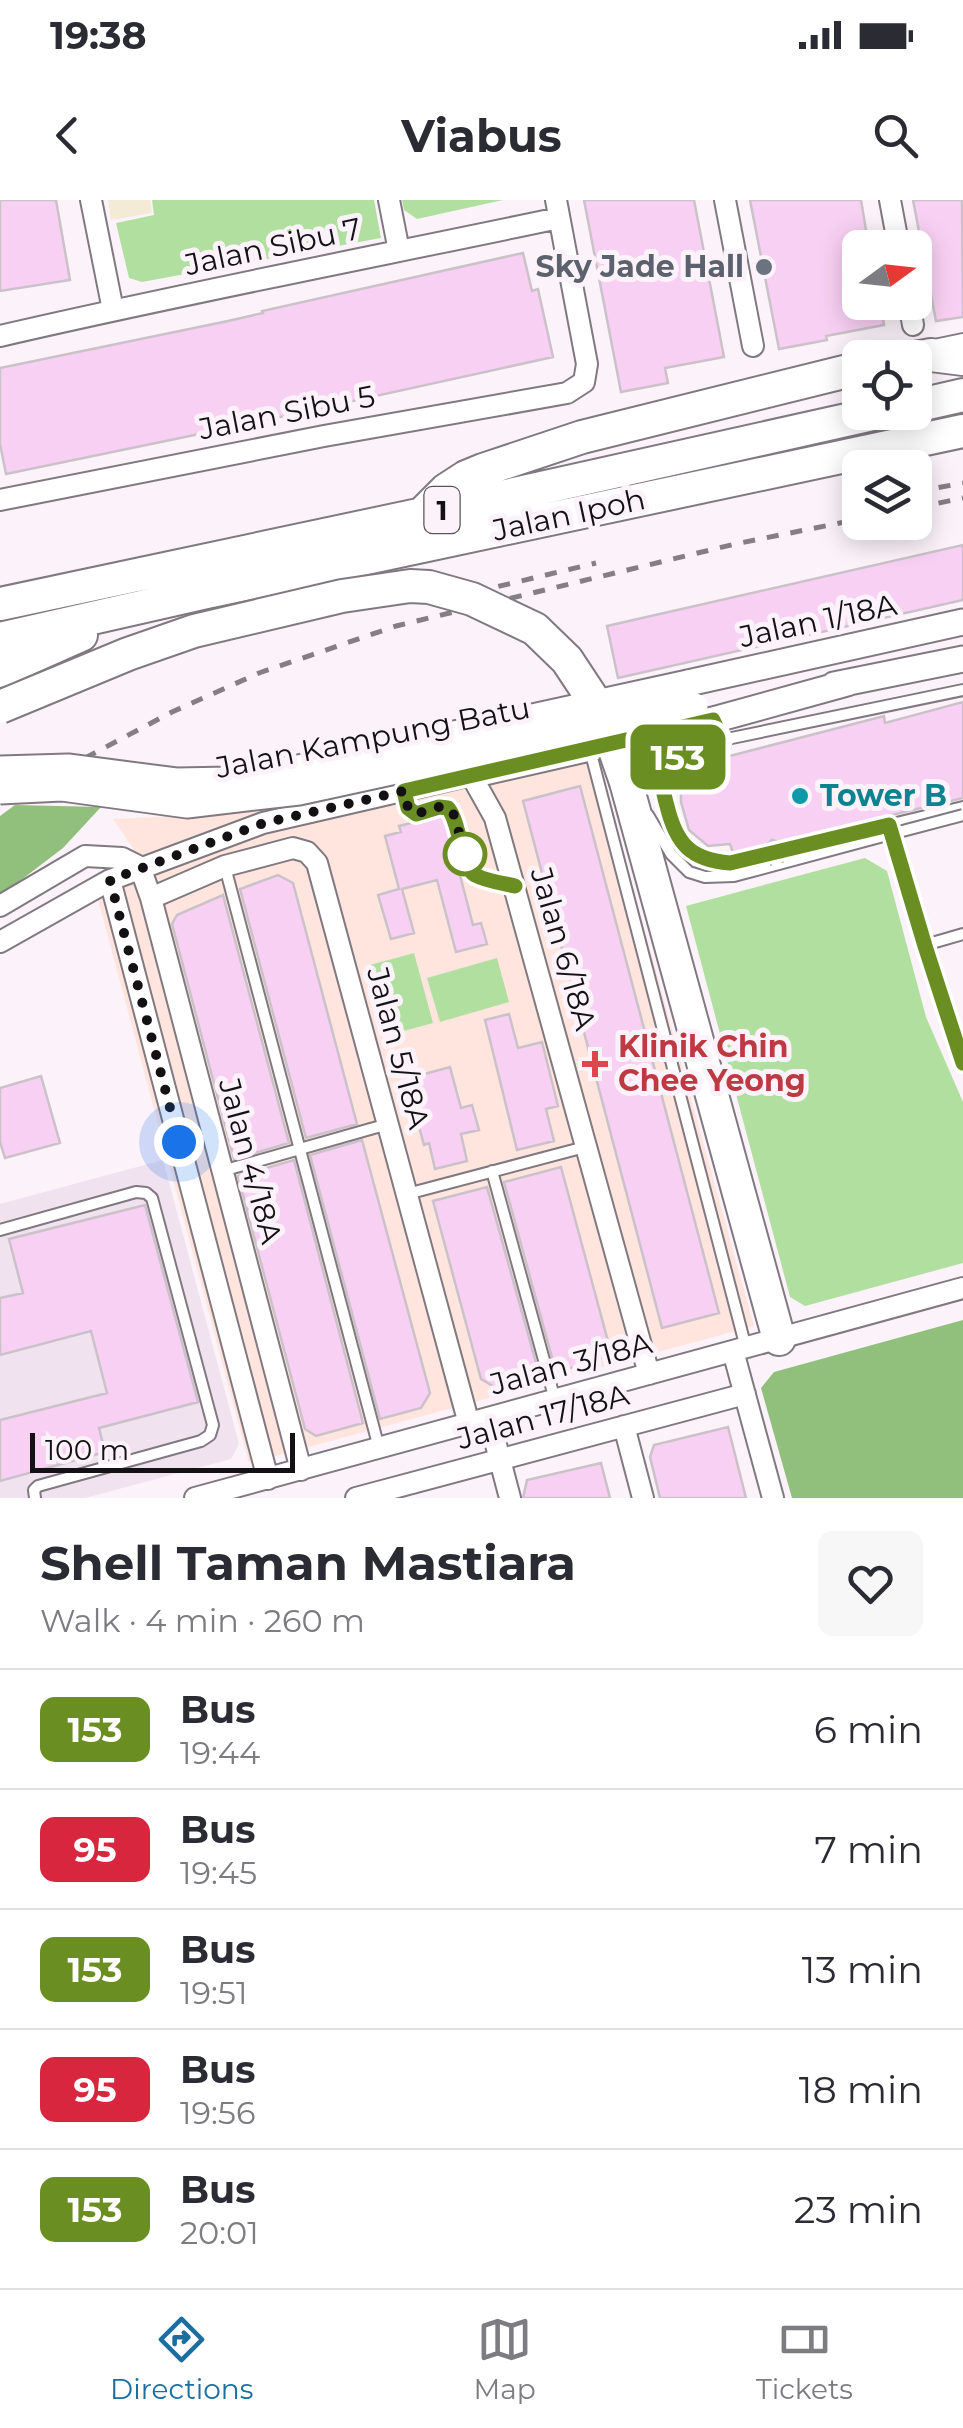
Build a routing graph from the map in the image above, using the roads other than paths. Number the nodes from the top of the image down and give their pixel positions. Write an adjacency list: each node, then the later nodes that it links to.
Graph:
1 (91, 200): 8 (street)
2 (389, 200): 7 (street)
3 (725, 200): 12 (street)
4 (890, 200): 6 (street)
5 (558, 209): 7 (street, Jalan Sibu 7); 24 (street, Jalan Sibu 5)
6 (896, 230)
7 (399, 252): 8 (street, Jalan Sibu 7)
8 (113, 310): 9 (street, Jalan Sibu 7)
9 (0, 336)
10 (963, 339): 11 (lane)
11 (932, 342)
12 (752, 346)
13 (932, 355): 14 (highway)
14 (963, 359)
15 (842, 372): 25 (highway)
16 (963, 383): 17 (street)
17 (932, 395)
18 (963, 396): 19 (highway)
19 (932, 400)
20 (842, 419): 22 (street)
21 (842, 421): 22 (highway, Jalan Ipoh / 1)
22 (827, 424): 25 (highway, Jalan Ipoh / 1)
23 (963, 431): 27 (highway, Jalan Ipoh / 1)
24 (0, 500)
25 (421, 514): 26 (highway, Jalan Ipoh / 1)
26 (0, 604)
27 (154, 604): 29 (highway, Jalan Ipoh / 1); 31 (highway)
28 (963, 622): 34 (street, Jalan 1/18A)
29 (0, 638)
30 (963, 659): 34 (street, Jalan 1/18A)
31 (0, 670)
32 (963, 690): 34 (lane)
33 (0, 707): 38 (highway, bridge)
34 (705, 712): 35 (street); 36 (street, Jalan Kampung Batu, bridge); 39 (street, Jalan Kampung Batu, bridge); 42 (lane)
35 (590, 749): 37 (street); 65 (lane)
36 (0, 769)
37 (471, 775): 40 (street); 48 (street, Jalan 6/18A)
38 (626, 782): 44 (lane); 64 (highway)
39 (0, 790)
40 (404, 791): 46 (street); 48 (lane)
41 (963, 811): 42 (lane); 44 (lane, bridge)
42 (889, 822): 53 (lane)
43 (773, 849): 44 (lane, bridge)
44 (777, 864)
45 (225, 866): 49 (street, Jalan 5/18A); 55 (street, Jalan 5/18A); 57 (lane)
46 (140, 867): 47 (street); 49 (street, Jalan 4/18A); 50 (street)
47 (110, 880): 52 (street); 60 (street)
48 (515, 886): 56 (street, Jalan 6/18A)
49 (151, 898): 58 (street, Jalan 4/18A)
50 (0, 906)
51 (963, 934): 53 (lane)
52 (0, 942)
53 (925, 946): 54 (lane)
54 (963, 1063)
55 (388, 1124): 57 (lane); 61 (street, Jalan 5/18A)
56 (586, 1146): 59 (lane); 66 (street, Jalan 6/18A)
57 (299, 1149): 58 (lane); 71 (lane)
58 (222, 1171): 60 (street); 73 (street, Jalan 4/18A)
59 (492, 1171): 61 (lane); 68 (lane)
60 (189, 1180): 74 (street)
61 (407, 1194): 69 (street, Jalan 5/18A)
62 (0, 1230): 77 (lane)
63 (963, 1288): 64 (street, Jalan 3/18A)
64 (779, 1339): 65 (street, Jalan 3/18A)
65 (740, 1350): 66 (street, Jalan 3/18A); 67 (street)
66 (650, 1374): 68 (street, Jalan 3/18A)
67 (745, 1394): 70 (street, Jalan 17/18A); 81 (street)
68 (555, 1400): 69 (street, Jalan 3/18A)
69 (479, 1421): 71 (street, Jalan 3/18A); 72 (street, Jalan 5/18A)
70 (624, 1426): 72 (street, Jalan 17/18A); 80 (street)
71 (379, 1448): 73 (street, Jalan 3/18A)
72 (500, 1460): 76 (street, Jalan 17/18A); 79 (street, Jalan 5/18A)
73 (300, 1470): 74 (street, Jalan 3/18A)
74 (268, 1478): 75 (street, Jalan 3/18A)
75 (241, 1492): 78 (street, Jalan 3/18A)
76 (370, 1496)
77 (36, 1498)
78 (196, 1498)
79 (510, 1498)
80 (643, 1498)
81 (773, 1498)

